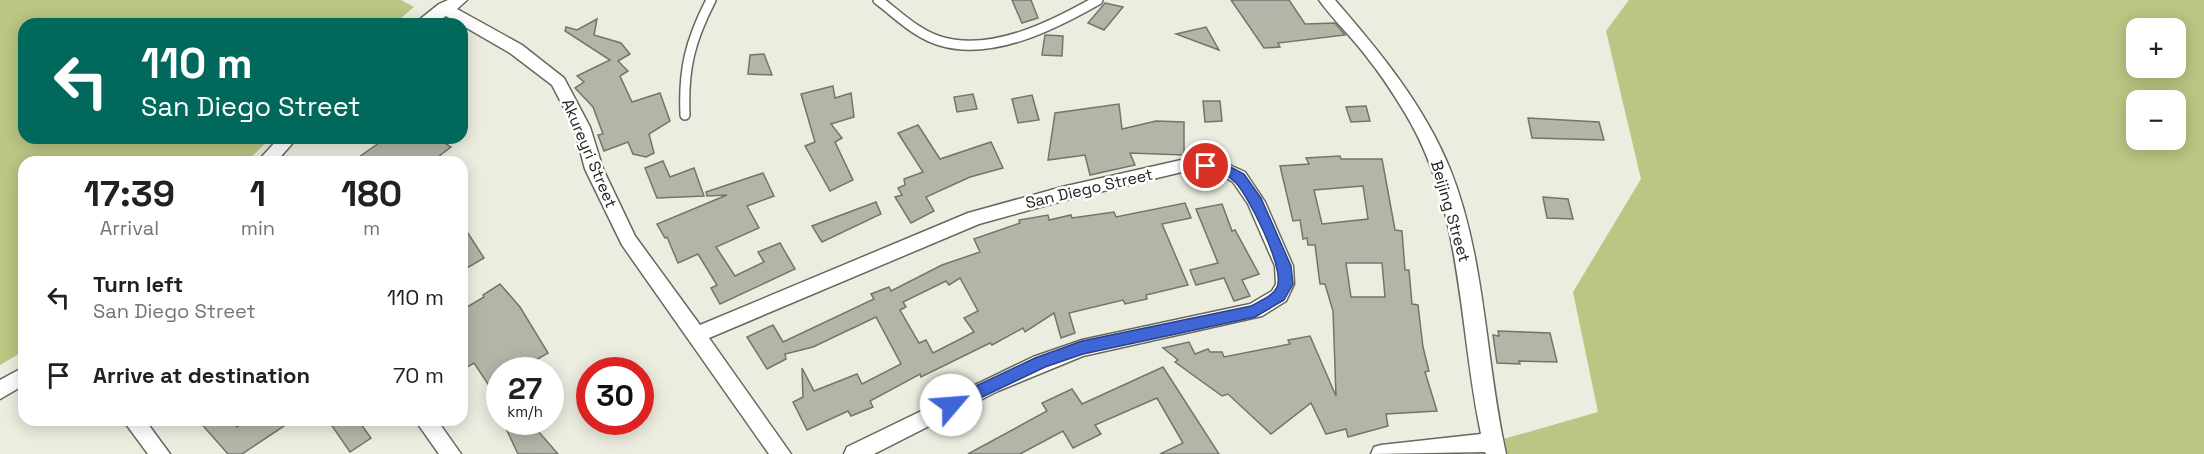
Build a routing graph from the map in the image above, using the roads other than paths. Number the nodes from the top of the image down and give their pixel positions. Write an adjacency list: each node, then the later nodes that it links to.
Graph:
1 (711, 0): 7 (lane)
2 (878, 0): 3 (lane)
3 (1098, 0)
4 (1327, 0): 15 (street, Beijing Street)
5 (451, 4): 6 (street); 10 (street, Akureyri Street)
6 (431, 18)
7 (685, 115)
8 (284, 144): 9 (street)
9 (273, 156)
10 (696, 335): 18 (street, Akureyri Street); 19 (street, San Diego Street)
11 (18, 379): 12 (street)
12 (0, 390)
13 (138, 426): 16 (street)
14 (430, 426): 17 (street)
15 (1495, 448): 20 (street)
16 (160, 454)
17 (451, 454)
18 (781, 454)
19 (854, 454)
20 (1381, 454)

